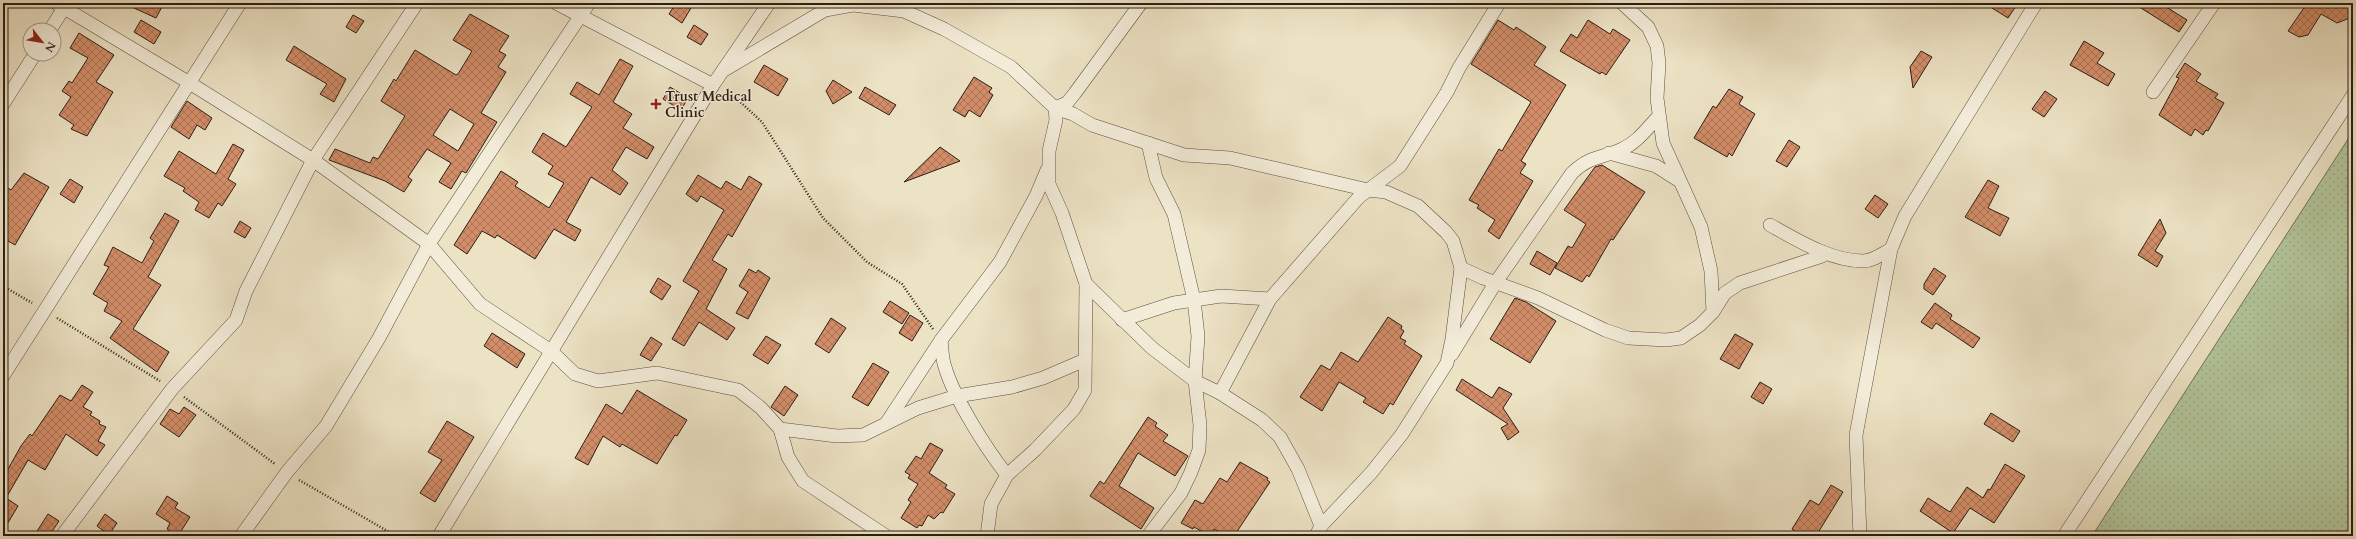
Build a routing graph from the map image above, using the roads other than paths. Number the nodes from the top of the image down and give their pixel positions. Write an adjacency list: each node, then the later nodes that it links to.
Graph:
1 (240, 3): 16 (street)
2 (417, 3): 25 (street)
3 (556, 3): 12 (street)
4 (589, 3): 12 (street)
5 (770, 3): 15 (street)
6 (1141, 3): 21 (street)
7 (1499, 3): 28 (street)
8 (1622, 3): 22 (street)
9 (2036, 3): 31 (street)
10 (2214, 3): 18 (street)
11 (62, 5): 13 (street); 16 (street)
12 (580, 17): 17 (street); 30 (street)
13 (54, 22)
14 (30, 62): 20 (street)
15 (726, 69): 17 (street); 21 (street)
16 (188, 82): 25 (street); 44 (street)
17 (713, 85): 41 (street)
18 (2153, 92)
19 (2353, 95): 59 (street)
20 (3, 104)
21 (1055, 108): 23 (street); 26 (street)
22 (1659, 116): 24 (street); 27 (street)
23 (1148, 143): 28 (street); 37 (street)
24 (1609, 153): 27 (street); 34 (street)
25 (313, 160): 30 (street); 52 (street)
26 (1049, 165): 35 (street); 40 (street)
27 (1678, 180): 38 (street)
28 (1368, 190): 33 (street); 36 (street)
29 (1770, 225): 31 (street)
30 (429, 244): 41 (street); 53 (street)
31 (1891, 249): 58 (street)
32 (1822, 256): 38 (street)
33 (1461, 268): 34 (street); 43 (street)
34 (1496, 282): 38 (street); 43 (street)
35 (1086, 284): 39 (street); 42 (street)
36 (1270, 299): 37 (street); 46 (street)
37 (1194, 300): 39 (street); 45 (street)
38 (1713, 312)
39 (1122, 320): 45 (street)
40 (941, 340): 47 (street); 48 (street)
41 (551, 351): 49 (street); 54 (street)
42 (1085, 360): 47 (street); 50 (street)
43 (1447, 363): 51 (street)
44 (3, 376)
45 (1195, 381): 46 (street); 57 (street)
46 (1220, 393): 51 (street)
47 (957, 396): 48 (street); 50 (street)
48 (887, 422): 49 (street)
49 (780, 429): 55 (street)
50 (1007, 475): 56 (street)
51 (1318, 531)
52 (62, 536)
53 (240, 536)
54 (438, 536)
55 (886, 536)
56 (986, 536)
57 (1148, 536)
58 (1860, 536)
59 (2064, 536)

